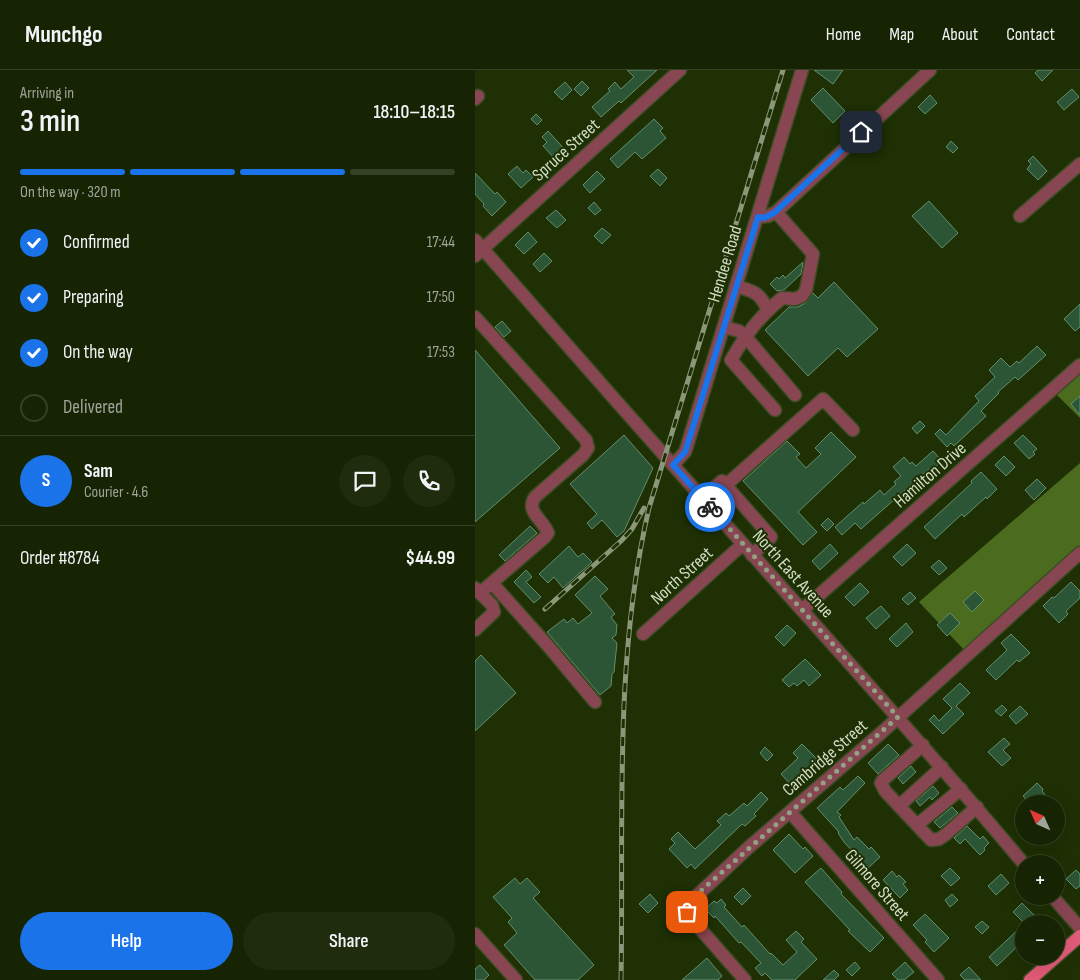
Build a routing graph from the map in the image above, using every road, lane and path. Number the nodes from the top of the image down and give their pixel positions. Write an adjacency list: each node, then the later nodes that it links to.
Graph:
1 (680, 70): 8 (street, Spruce Street)
2 (802, 70): 7 (street, Hendee Road)
3 (929, 70): 5 (street)
4 (1080, 164): 6 (street)
5 (775, 212): 7 (street); 10 (street)
6 (1021, 216)
7 (758, 217): 9 (street, Hendee Road)
8 (478, 248): 18 (street, North East Avenue)
9 (736, 286): 10 (street); 12 (street, Hendee Road)
10 (768, 310): 13 (street)
11 (475, 317): 24 (street)
12 (724, 327): 13 (street); 18 (street, Hendee Road)
13 (745, 336): 15 (street); 16 (street)
14 (1080, 365): 26 (street, Hamilton Drive)
15 (795, 395)
16 (775, 410)
17 (853, 430): 19 (street)
18 (673, 465): 20 (street, North East Avenue)
19 (726, 485): 20 (street); 23 (street)
20 (702, 498): 21 (street, North East Avenue)
21 (743, 544): 23 (street, North East Avenue); 28 (street, North Street)
22 (1080, 553): 30 (street, Cambridge Street)
23 (752, 555): 26 (street, North East Avenue)
24 (492, 583): 25 (street); 29 (street)
25 (477, 590): 27 (street)
26 (802, 610): 30 (street, North East Avenue)
27 (475, 630)
28 (643, 634)
29 (595, 702)
30 (898, 717): 31 (street, North East Avenue); 36 (street, Cambridge Street)
31 (923, 745): 32 (street, North East Avenue); 34 (street)
32 (942, 767): 33 (street, North East Avenue); 34 (street)
33 (961, 789): 35 (street, North East Avenue); 37 (street)
34 (899, 806): 37 (street)
35 (977, 807): 37 (street); 38 (street, North East Avenue)
36 (790, 812): 44 (street, Cambridge Street); 45 (street, Gilmore Street)
37 (917, 825)
38 (1017, 855)
39 (1060, 905): 40 (street)
40 (1080, 928)
41 (475, 934): 43 (street)
42 (1080, 936): 46 (main road)
43 (516, 980)
44 (745, 980)
45 (938, 980)
46 (1030, 980)

